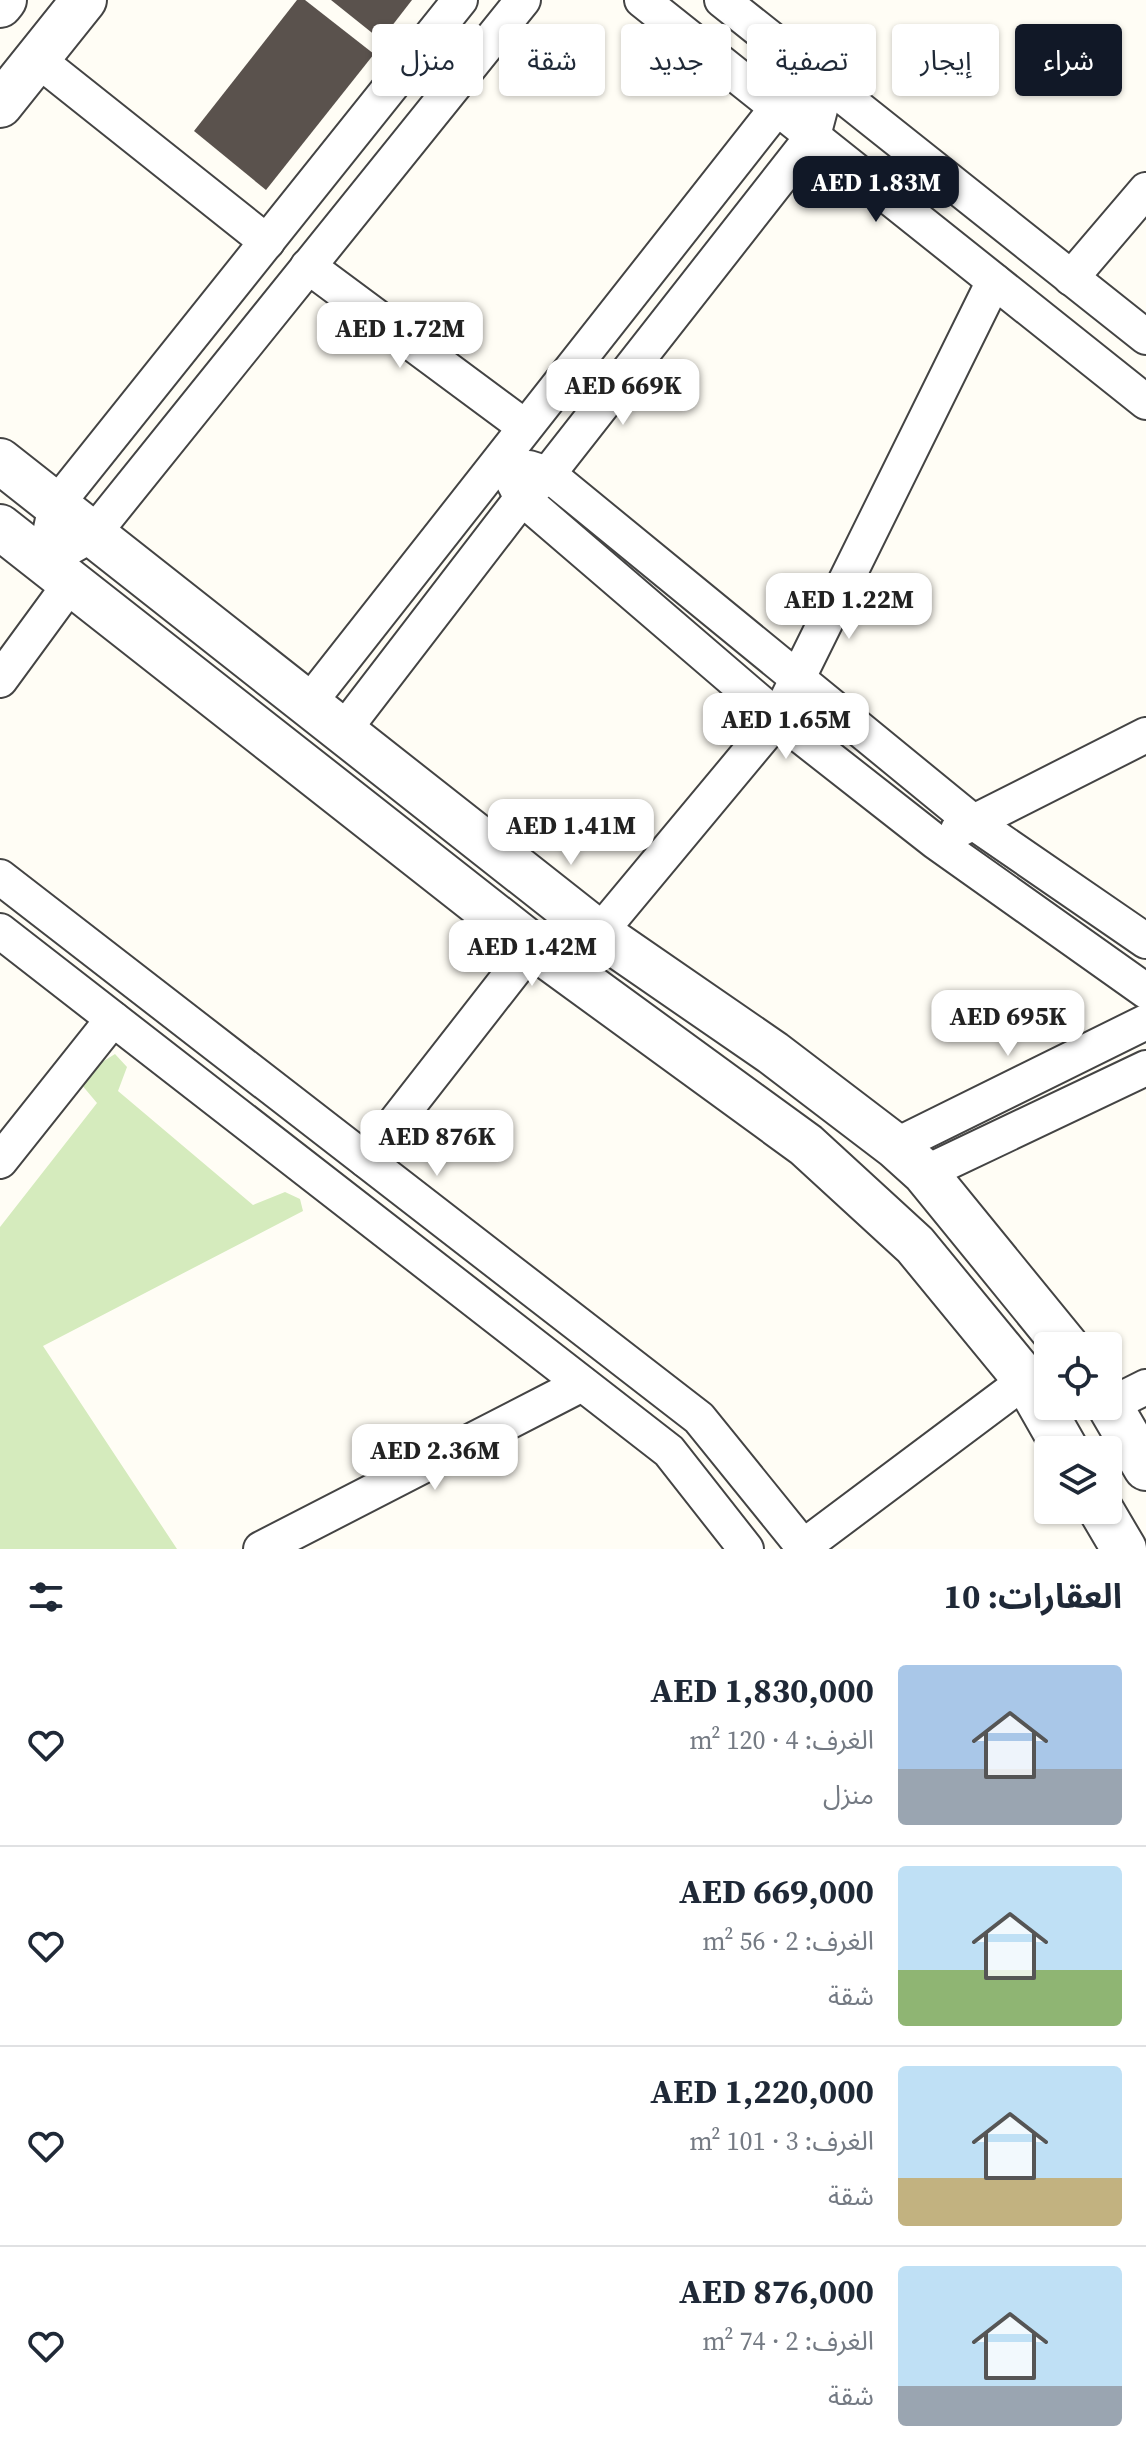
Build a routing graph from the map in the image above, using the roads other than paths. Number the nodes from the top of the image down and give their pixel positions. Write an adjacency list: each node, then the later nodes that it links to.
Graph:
1 (4, 0): 7 (street)
2 (84, 0): 9 (street)
3 (460, 0): 17 (street)
4 (523, 0): 18 (street)
5 (642, 0): 14 (street)
6 (722, 0): 8 (street)
7 (0, 5)
8 (752, 24)
9 (37, 59): 13 (street); 17 (street)
10 (801, 96): 14 (street)
11 (824, 96): 15 (street)
12 (843, 96): 19 (street)
13 (0, 105)
14 (777, 108): 15 (street); 23 (street)
15 (813, 136): 20 (street); 26 (street)
16 (1146, 190): 19 (street)
17 (267, 242): 28 (street)
18 (308, 266): 23 (street); 30 (street)
19 (1071, 278): 21 (street)
20 (994, 281): 22 (street); 32 (street)
21 (1146, 337)
22 (1146, 402)
23 (525, 427): 24 (street)
24 (502, 460): 26 (street); 27 (street); 34 (street)
25 (0, 461): 28 (street)
26 (548, 474): 27 (street); 32 (street)
27 (522, 498): 35 (street); 36 (street)
28 (56, 505): 30 (street); 31 (street)
29 (0, 527): 31 (street)
30 (93, 534): 31 (street); 34 (street)
31 (58, 572): 33 (street); 44 (street)
32 (799, 678): 35 (street); 38 (street)
33 (0, 680)
34 (308, 704): 36 (street)
35 (778, 718): 39 (street); 42 (street)
36 (343, 731): 42 (street)
37 (1146, 735): 38 (street)
38 (973, 822): 39 (street); 43 (street)
39 (936, 842): 45 (street)
40 (0, 877): 49 (street)
41 (0, 931): 46 (street)
42 (599, 933): 50 (street)
43 (1146, 941)
44 (533, 946): 49 (street); 53 (street)
45 (1146, 991)
46 (113, 1019): 51 (street); 54 (street)
47 (1146, 1022): 50 (street)
48 (1146, 1068): 50 (street)
49 (366, 1160): 59 (street)
50 (910, 1160): 52 (street)
51 (0, 1161)
52 (1054, 1332)
53 (1026, 1380): 56 (street); 59 (street)
54 (582, 1384): 60 (street); 61 (street)
55 (1122, 1401): 57 (street)
56 (1058, 1436)
57 (1143, 1454)
58 (1109, 1524): 62 (street)
59 (804, 1548)
60 (261, 1549)
61 (746, 1549)
62 (1124, 1549)

